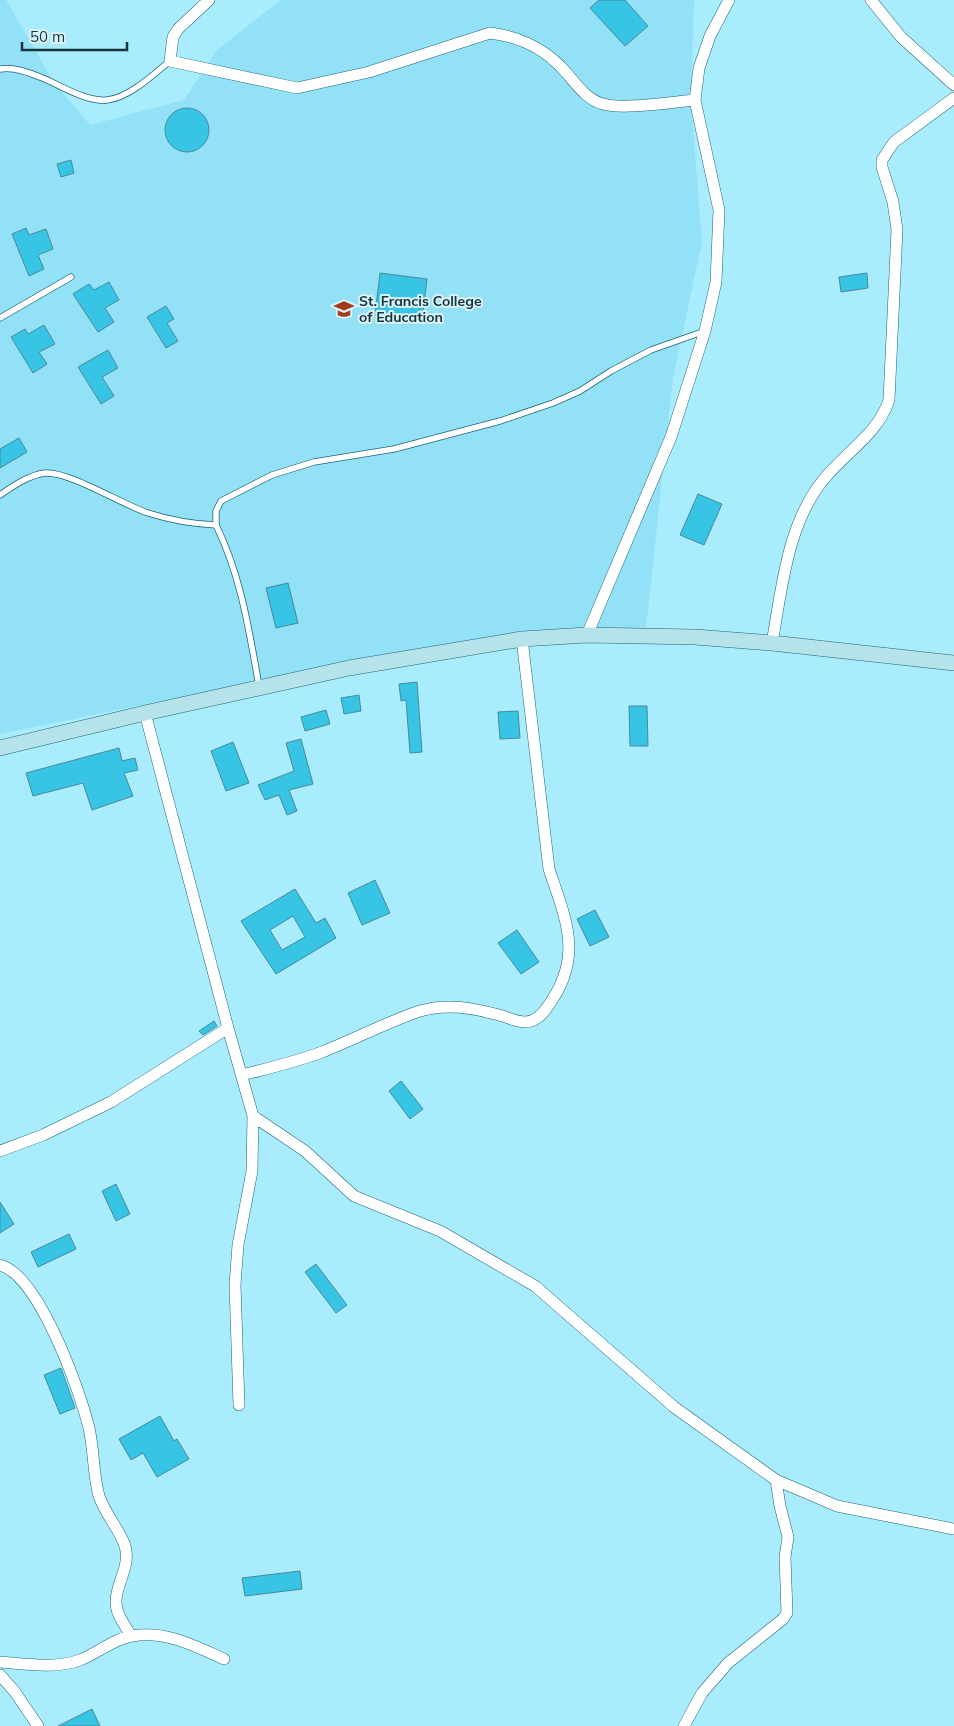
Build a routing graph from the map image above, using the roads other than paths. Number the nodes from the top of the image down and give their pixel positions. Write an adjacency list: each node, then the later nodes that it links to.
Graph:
1 (208, 0): 4 (street)
2 (729, 0): 8 (street)
3 (871, 0): 6 (street)
4 (170, 61): 5 (lane); 8 (street)
5 (0, 68)
6 (954, 85)
7 (954, 98): 16 (street)
8 (694, 100): 11 (street)
9 (72, 277): 10 (lane)
10 (0, 318)
11 (705, 330): 13 (lane); 14 (street)
12 (0, 494): 13 (lane)
13 (216, 525): 18 (lane)
14 (586, 635): 15 (main road); 16 (main road)
15 (522, 638): 18 (main road); 22 (street)
16 (772, 643): 17 (main road)
17 (954, 663)
18 (260, 689): 19 (main road)
19 (145, 713): 20 (main road); 21 (street)
20 (0, 748)
21 (228, 1028): 22 (street); 24 (street)
22 (242, 1075): 23 (street)
23 (254, 1116): 26 (street); 27 (street)
24 (0, 1151)
25 (0, 1265): 29 (street)
26 (239, 1405)
27 (776, 1480): 28 (street); 34 (street)
28 (954, 1529)
29 (131, 1636): 30 (street); 31 (street)
30 (224, 1659)
31 (0, 1662)
32 (0, 1675): 33 (street)
33 (38, 1726)
34 (684, 1726)

